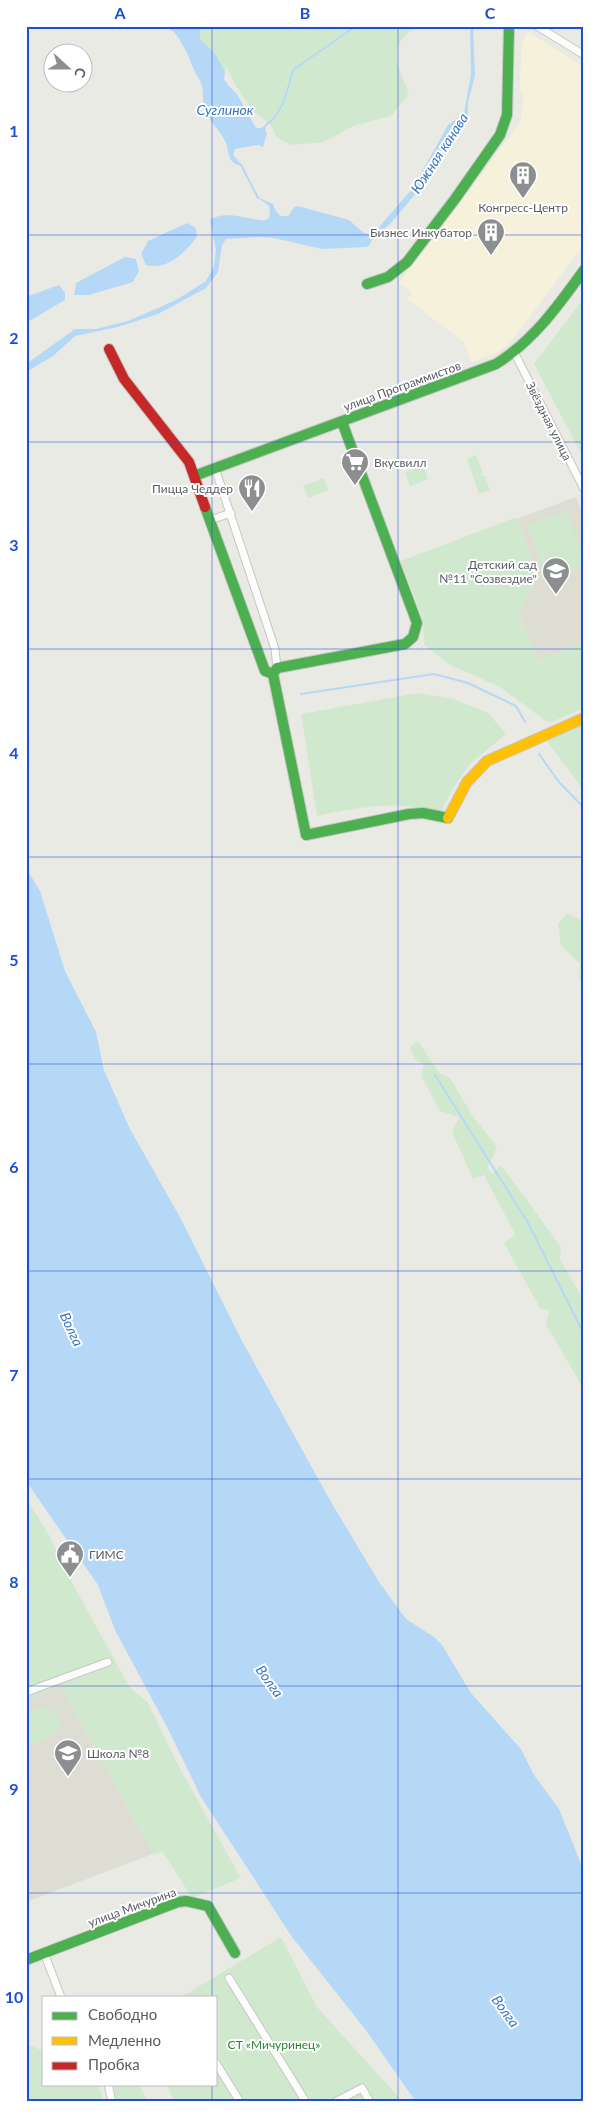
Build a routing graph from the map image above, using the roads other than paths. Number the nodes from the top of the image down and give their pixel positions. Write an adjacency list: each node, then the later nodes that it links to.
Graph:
1 (509, 26): 5 (street)
2 (537, 26): 3 (street)
3 (584, 55)
4 (582, 274): 7 (street, улица Программистов)
5 (367, 284)
6 (109, 349): 10 (street)
7 (515, 354): 8 (street, улица Программистов); 11 (street, Звёздная улица)
8 (342, 422): 9 (street, улица Программистов); 14 (street)
9 (215, 468): 10 (street, улица Программистов); 12 (street)
10 (194, 476): 13 (street)
11 (584, 489)
12 (230, 513): 13 (street); 14 (street)
13 (210, 520): 14 (street)
14 (272, 671): 15 (street)
15 (584, 718)
16 (108, 1662): 17 (street)
17 (26, 1692)
18 (44, 1953): 19 (street, улица Мичурина); 20 (street, улица Мичурина); 22 (street)
19 (234, 1953)
20 (27, 1958)
21 (229, 1978): 27 (street)
22 (61, 1996)
23 (218, 2066): 26 (street)
24 (108, 2086): 25 (street)
25 (112, 2102)
26 (240, 2102)
27 (306, 2102)
28 (335, 2102): 29 (street)
29 (370, 2102)

